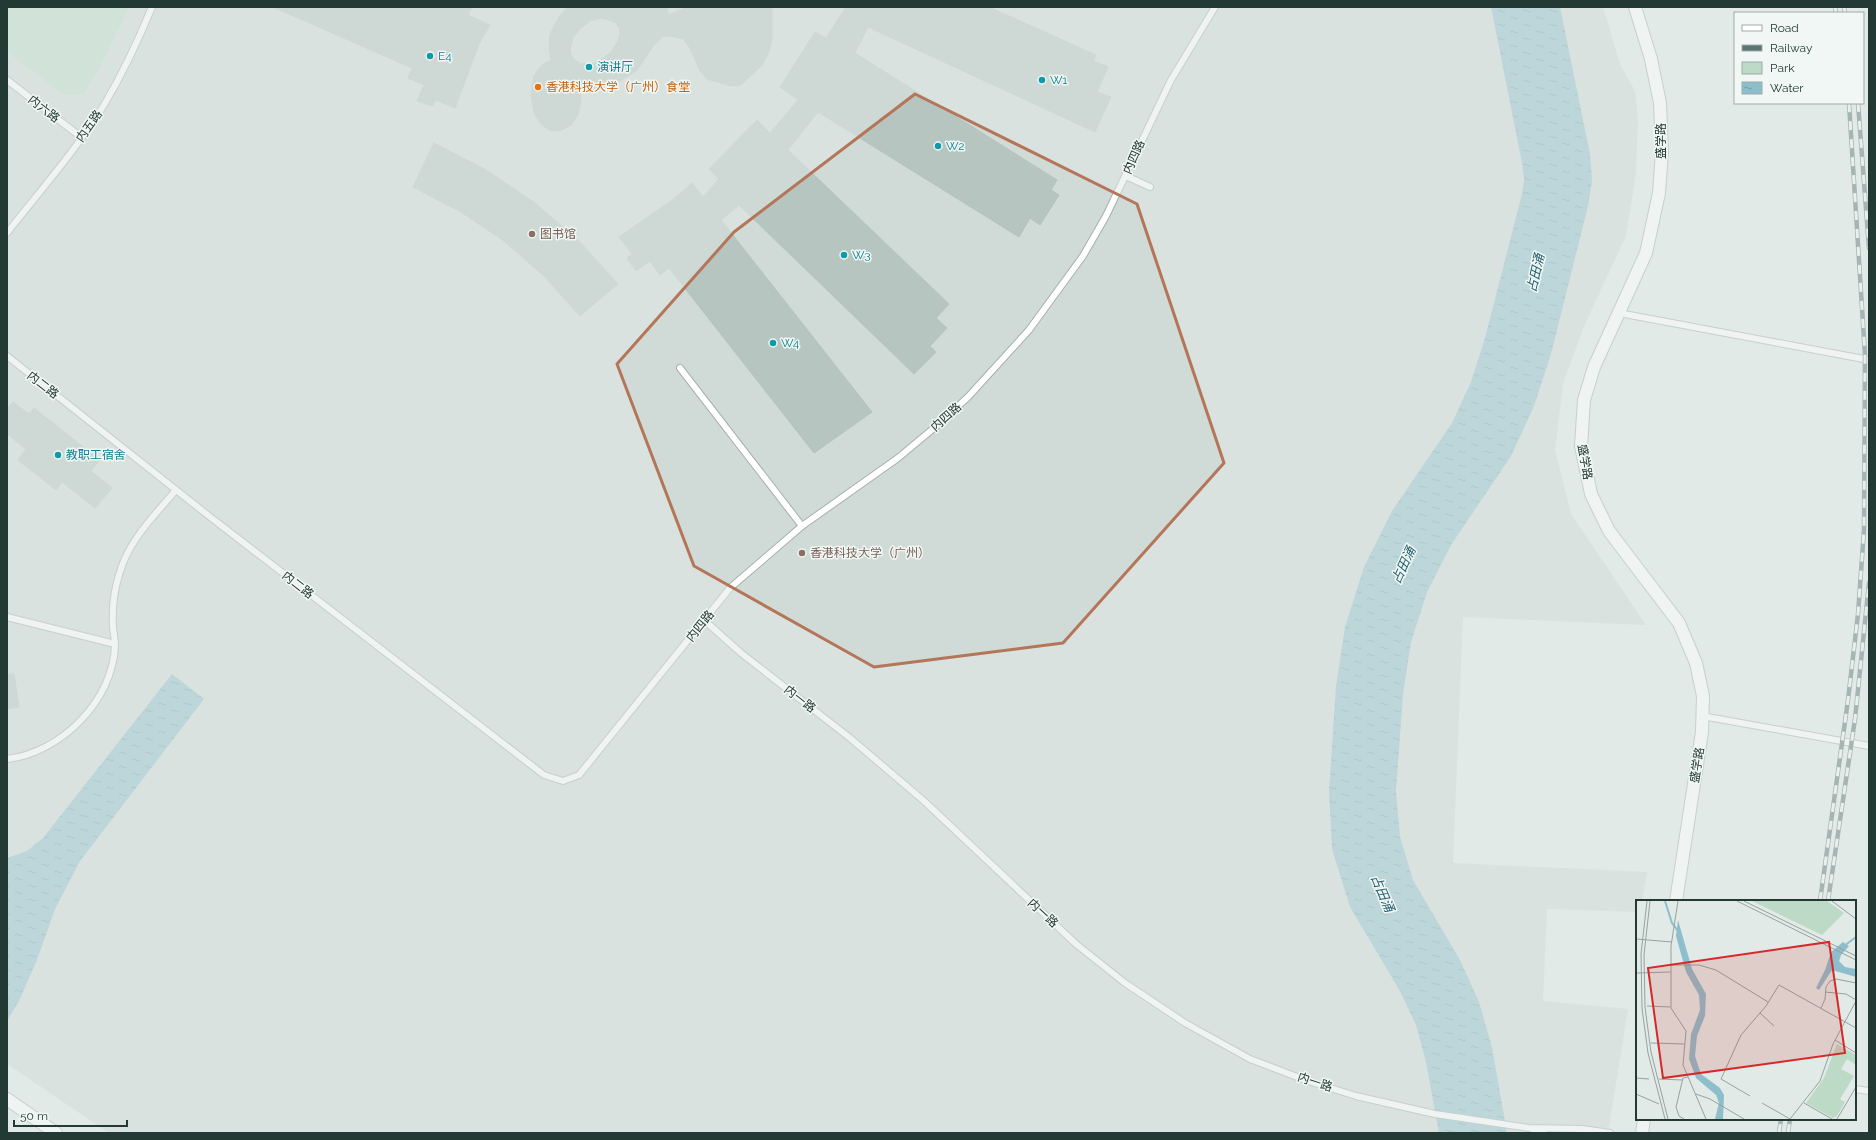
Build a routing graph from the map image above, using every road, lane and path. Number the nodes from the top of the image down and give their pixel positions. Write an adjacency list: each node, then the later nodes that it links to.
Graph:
1 (152, 7): 5 (lane, 内五路)
2 (1214, 7): 6 (lane, 内四路)
3 (1635, 7): 9 (street, 盛学路)
4 (7, 80): 5 (lane, 内六路)
5 (81, 138): 8 (lane, 内五路)
6 (1126, 176): 7 (lane); 14 (lane, 内四路)
7 (1150, 187)
8 (7, 233)
9 (1619, 313): 11 (lane); 18 (street, 盛学路)
10 (7, 356): 13 (lane, 内二路)
11 (1869, 360)
12 (680, 368): 14 (lane)
13 (176, 490): 17 (lane); 21 (lane, 内二路)
14 (802, 526): 16 (lane, 内四路)
15 (7, 617): 17 (lane)
16 (704, 620): 21 (lane, 内四路); 27 (lane, 内一路)
17 (115, 644): 20 (lane)
18 (1702, 716): 19 (lane); 22 (street, 盛学路)
19 (1869, 746)
20 (7, 758)
21 (593, 758)
22 (1676, 900)
23 (1856, 1089): 24 (lane)
24 (1869, 1091)
25 (7, 1099): 28 (street)
26 (1644, 1120): 31 (street)
27 (1529, 1128): 29 (lane); 30 (lane)
28 (56, 1133)
29 (1544, 1133)
30 (1610, 1133)
31 (1642, 1133)

